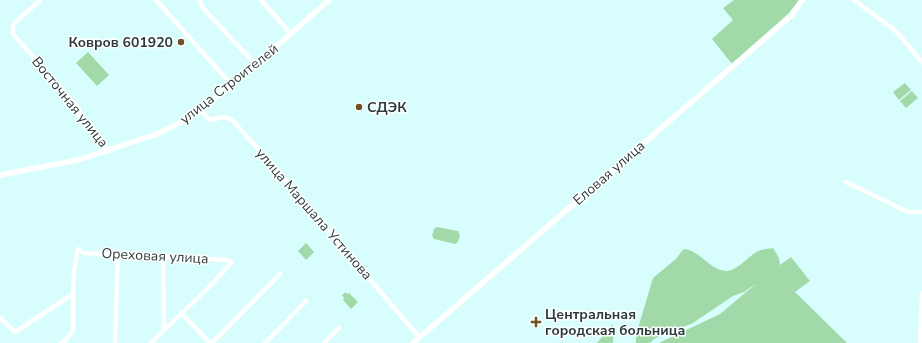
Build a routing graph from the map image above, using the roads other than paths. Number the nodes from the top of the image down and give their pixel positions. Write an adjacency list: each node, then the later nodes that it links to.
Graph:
1 (40, 0): 13 (street, Восточная улица)
2 (156, 0): 11 (street)
3 (199, 0): 10 (street)
4 (261, 0): 8 (street)
5 (328, 0): 8 (main road, улица Строителей)
6 (802, 0): 27 (main road, Еловая улица)
7 (854, 0): 9 (street)
8 (291, 34): 10 (main road, улица Строителей)
9 (922, 62)
10 (256, 65): 11 (main road, улица Строителей)
11 (231, 84): 12 (main road, улица Строителей)
12 (200, 110): 13 (main road, улица Строителей); 27 (street, улица Маршала Устинова)
13 (109, 151): 14 (main road, улица Строителей)
14 (0, 175)
15 (846, 182): 16 (street)
16 (922, 212)
17 (118, 254): 18 (street, Ореховая улица); 21 (street, Ореховая улица); 29 (street)
18 (163, 256): 23 (street, Ореховая улица); 26 (street)
19 (280, 274): 31 (street)
20 (922, 293): 35 (street)
21 (73, 294): 24 (street); 28 (street)
22 (306, 301): 32 (street)
23 (181, 313): 26 (street); 31 (street)
24 (0, 318)
25 (339, 328): 33 (street)
26 (164, 330): 30 (street)
27 (419, 337): 34 (main road, Еловая улица)
28 (61, 343)
29 (115, 343)
30 (151, 343)
31 (211, 343)
32 (265, 343)
33 (324, 343)
34 (413, 343)
35 (920, 343)

